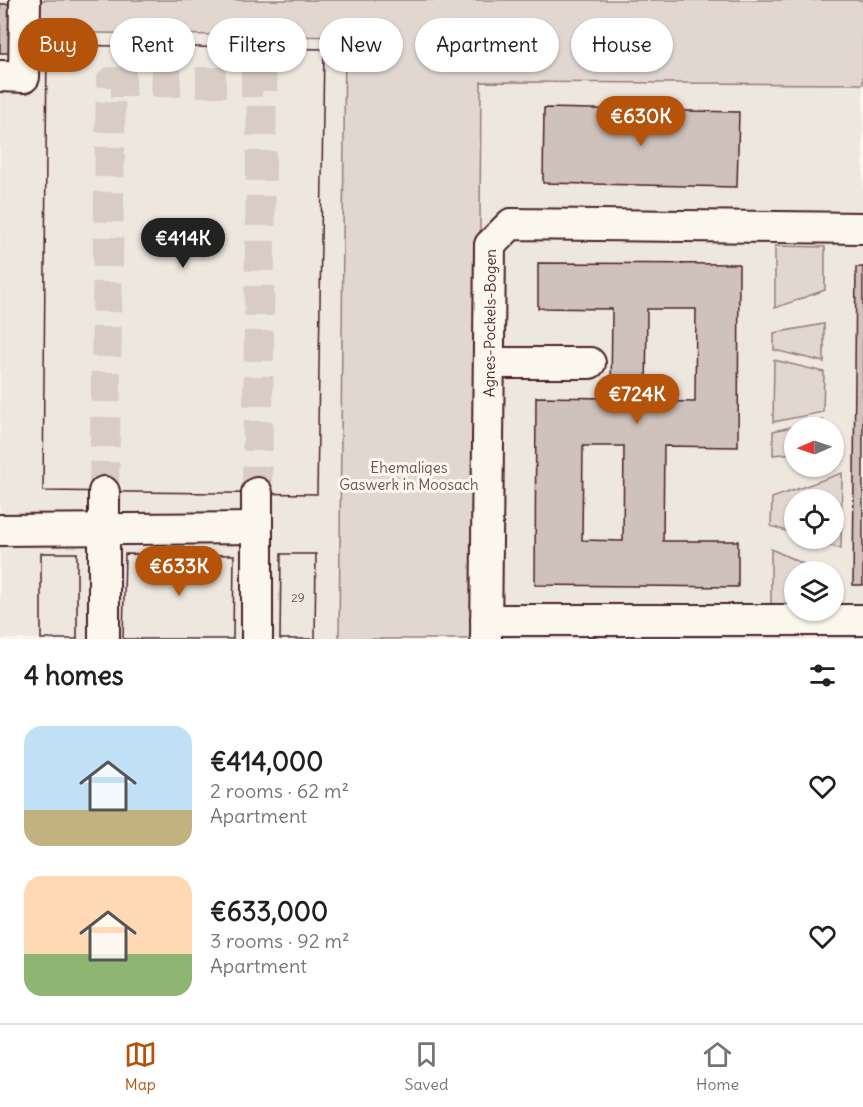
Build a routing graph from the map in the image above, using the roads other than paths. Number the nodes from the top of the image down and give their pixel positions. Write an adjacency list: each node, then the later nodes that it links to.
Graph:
1 (25, 0): 2 (street)
2 (0, 76)
3 (863, 228): 4 (street, Agnes-Pockels-Bogen)
4 (489, 363): 5 (street); 12 (street, Agnes-Pockels-Bogen)
5 (590, 363)
6 (104, 492): 9 (street)
7 (257, 493): 8 (street)
8 (257, 528): 9 (street); 14 (street)
9 (104, 530): 10 (street); 13 (street)
10 (0, 531)
11 (863, 620): 12 (street)
12 (486, 629)
13 (104, 639)
14 (257, 639)

